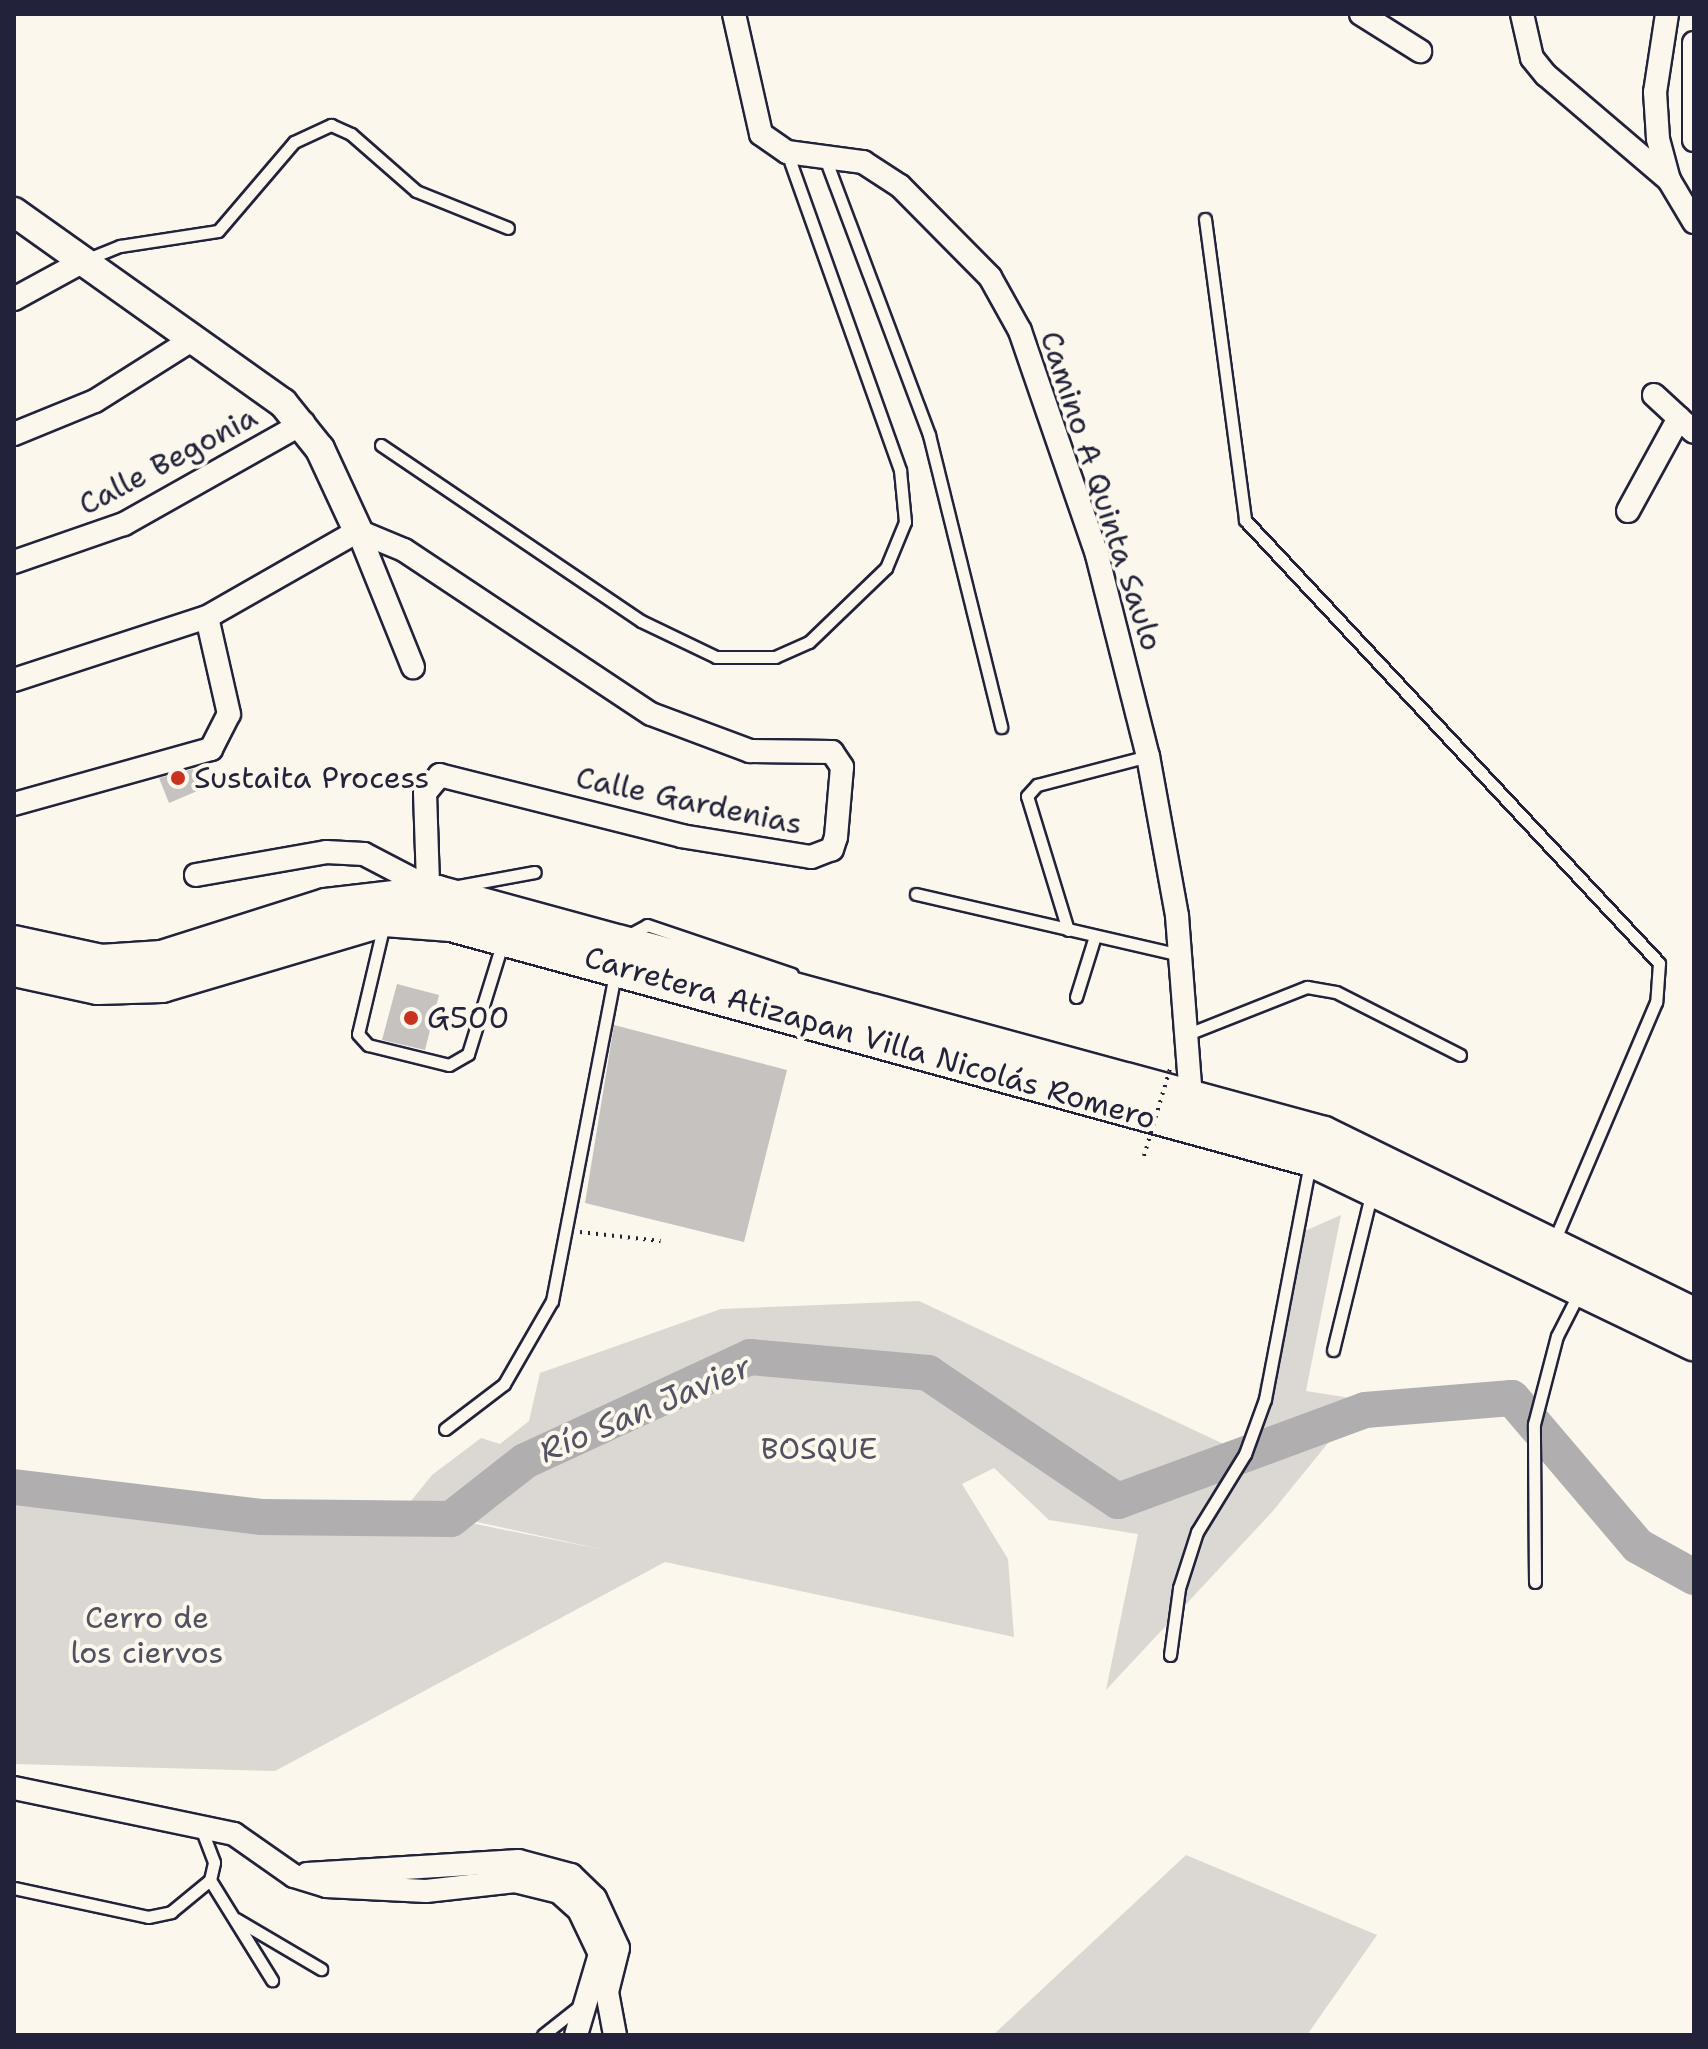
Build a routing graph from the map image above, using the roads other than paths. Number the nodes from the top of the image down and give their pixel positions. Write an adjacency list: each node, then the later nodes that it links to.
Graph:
1 (734, 14): 8 (street)
2 (1361, 14): 6 (street)
3 (1522, 14): 10 (street)
4 (1667, 14): 10 (street)
5 (1694, 43): 7 (street)
6 (1420, 51)
7 (1694, 140)
8 (787, 152): 9 (street, Camino A Quinta Saulo); 22 (lane)
9 (824, 153): 29 (lane); 30 (street, Camino A Quinta Saulo)
10 (1669, 180): 13 (street)
11 (14, 212): 15 (street)
12 (1205, 219): 51 (lane)
13 (1694, 222)
14 (508, 228): 15 (lane)
15 (82, 262): 16 (street); 17 (street)
16 (14, 299)
17 (190, 341): 19 (street); 21 (street)
18 (1654, 395): 20 (street)
19 (303, 423): 24 (street); 25 (street, Calle Begonia)
20 (1686, 425): 23 (street)
21 (14, 434)
22 (381, 445)
23 (1628, 511)
24 (358, 531): 26 (street); 27 (street); 34 (street, Calle Gardenias)
25 (14, 562)
26 (207, 617): 28 (street); 31 (street)
27 (413, 667)
28 (14, 680)
29 (1001, 727)
30 (1148, 756): 37 (lane); 42 (street, Camino A Quinta Saulo)
31 (14, 804)
32 (535, 872): 34 (lane)
33 (196, 875): 34 (street)
34 (433, 888): 40 (main road, Carretera Atizapan Villa Nicolás Romero); 41 (main road, Carretera Atizapan Villa Nicolás Romero)
35 (916, 894): 37 (lane)
36 (385, 919): 38 (main road, Carretera Atizapan Villa Nicolás Romero); 38 (lane); 43 (main road, Carretera Atizapan Villa Nicolás Romero)
37 (1068, 930): 39 (lane)
38 (505, 936): 41 (main road, Carretera Atizapan Villa Nicolás Romero)
39 (1095, 936): 42 (lane); 44 (lane)
40 (14, 943)
41 (619, 954): 47 (main road, Carretera Atizapan Villa Nicolás Romero); 47 (main road, Carretera Atizapan Villa Nicolás Romero); 56 (lane)
42 (1181, 956): 45 (street, Camino A Quinta Saulo)
43 (14, 969)
44 (1076, 997)
45 (1188, 1034): 46 (lane); 47 (street, Camino A Quinta Saulo)
46 (1460, 1055)
47 (1193, 1113): 48 (main road, Carretera Atizapan Villa Nicolás Romero)
48 (1259, 1129): 49 (main road, Carretera Atizapan Villa Nicolás Romero); 51 (main road, Carretera Atizapan Villa Nicolás Romero)
49 (1311, 1159): 50 (main road, Carretera Atizapan Villa Nicolás Romero); 58 (lane)
50 (1374, 1183): 52 (main road, Carretera Atizapan Villa Nicolás Romero); 55 (lane)
51 (1551, 1247): 53 (main road, Carretera Atizapan Villa Nicolás Romero)
52 (1580, 1292): 54 (main road, Carretera Atizapan Villa Nicolás Romero); 57 (lane)
53 (1694, 1315)
54 (1694, 1343)
55 (1333, 1350)
56 (445, 1429)
57 (1535, 1582)
58 (1170, 1655)
59 (14, 1788): 60 (street)
60 (200, 1824): 61 (street); 62 (lane)
61 (294, 1876): 67 (street); 70 (street)
62 (210, 1880): 63 (lane); 64 (lane)
63 (14, 1888)
64 (232, 1916): 65 (lane); 66 (lane)
65 (321, 1969)
66 (272, 1980)
67 (586, 2001): 68 (lane); 69 (street)
68 (543, 2035)
69 (576, 2035)
70 (615, 2035)

